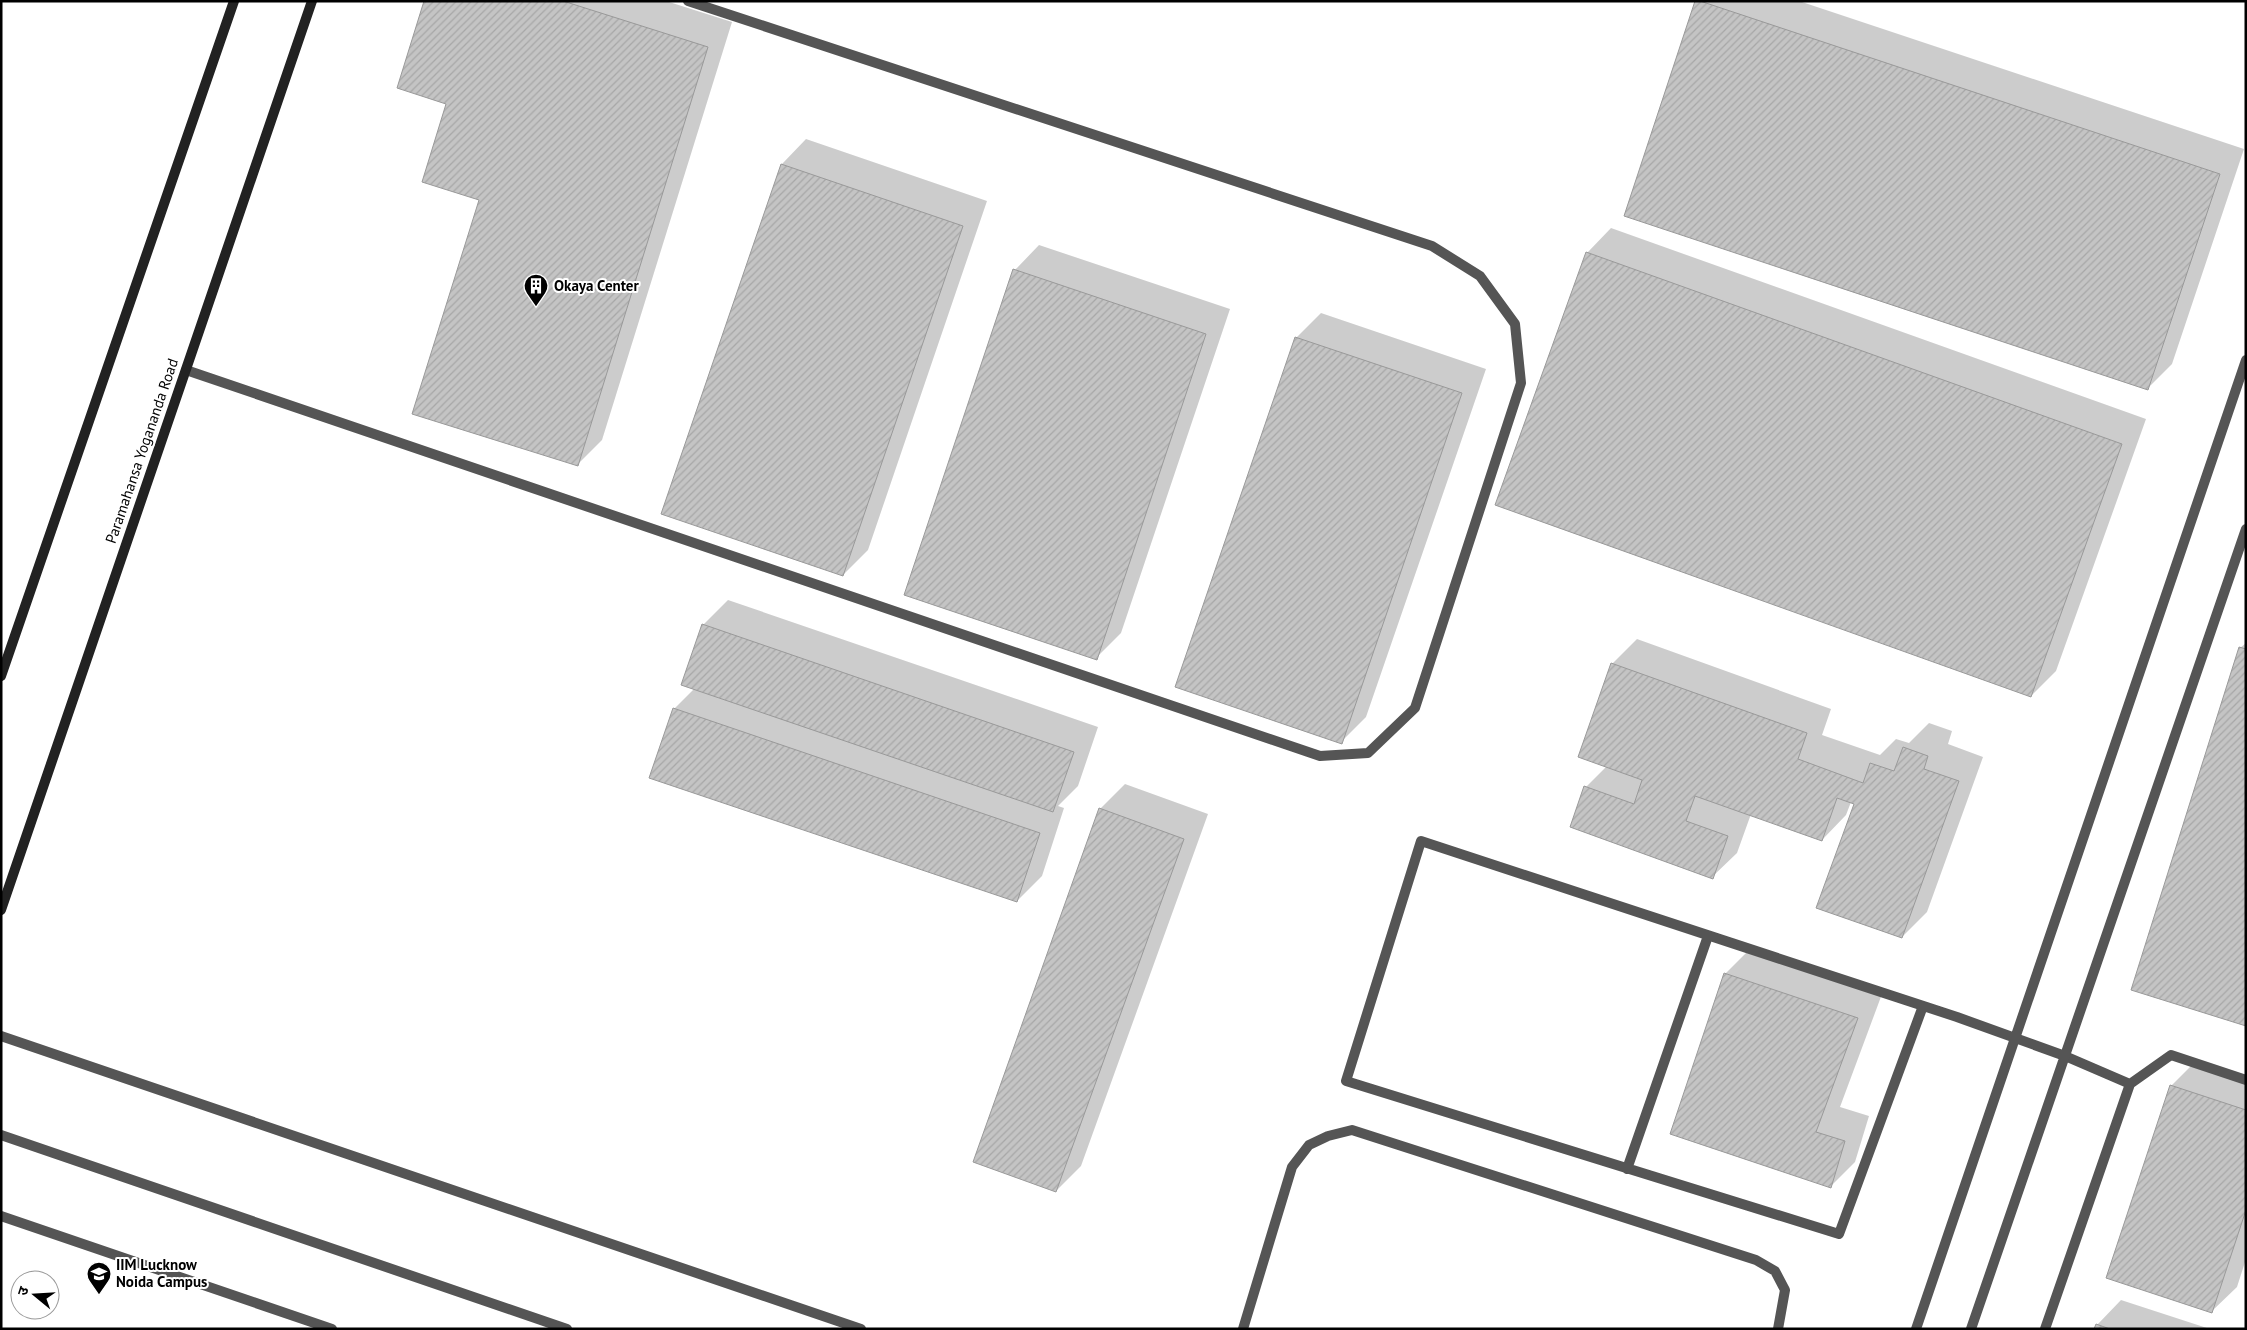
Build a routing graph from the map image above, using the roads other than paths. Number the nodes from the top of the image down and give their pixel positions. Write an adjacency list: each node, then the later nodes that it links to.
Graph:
1 (234, 1): 7 (street)
2 (312, 1): 5 (street, Paramahansa Yogananda Road)
3 (688, 1): 5 (street)
4 (2246, 360): 12 (street)
5 (186, 370): 8 (street, Paramahansa Yogananda Road)
6 (2246, 529): 13 (street)
7 (1, 676)
8 (1, 910)
9 (1708, 936): 10 (street); 17 (street); 17 (street)
10 (1923, 1006): 12 (street); 17 (street)
11 (1, 1036): 21 (street)
12 (2016, 1036): 13 (street); 24 (street)
13 (2065, 1056): 15 (street); 25 (street)
14 (2246, 1080): 15 (street)
15 (2130, 1084): 26 (street)
16 (1, 1135): 20 (street)
17 (1627, 1169)
18 (1, 1216): 19 (street)
19 (332, 1329)
20 (567, 1329)
21 (860, 1329)
22 (1244, 1329): 23 (street)
23 (1778, 1329)
24 (1916, 1329)
25 (1971, 1329)
26 (2045, 1329)

